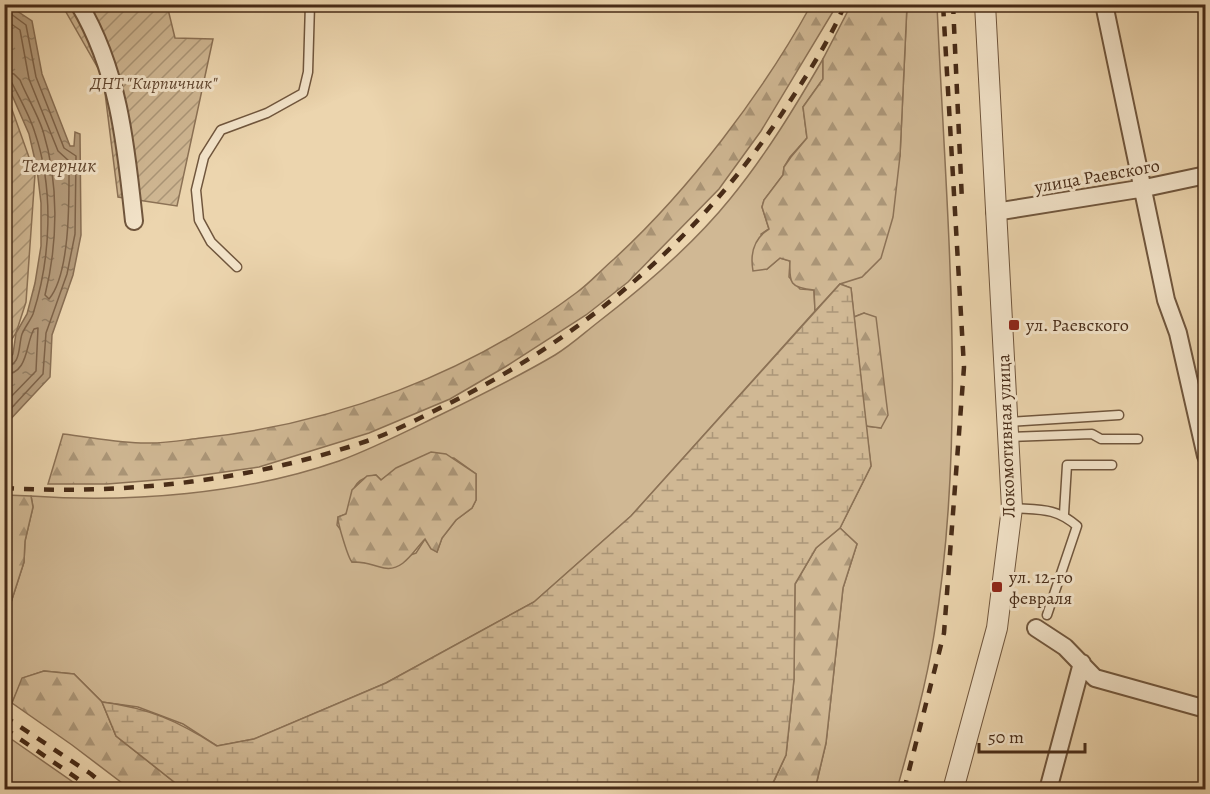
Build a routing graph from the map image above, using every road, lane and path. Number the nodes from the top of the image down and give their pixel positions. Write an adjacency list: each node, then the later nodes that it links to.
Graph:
1 (79, 4): 8 (street)
2 (310, 4): 9 (lane)
3 (985, 4): 7 (street, Локомотивная улица)
4 (1104, 4): 6 (street)
5 (1206, 175): 6 (street, улица Раевского)
6 (1145, 188): 7 (street, улица Раевского); 11 (street)
7 (995, 212): 12 (street, Локомотивная улица)
8 (134, 221)
9 (237, 267)
10 (1119, 415): 12 (lane)
11 (1203, 427): 14 (street)
12 (1008, 429): 13 (lane); 16 (street, Локомотивная улица)
13 (1138, 439)
14 (1206, 456)
15 (1112, 465): 17 (lane)
16 (1011, 508): 17 (lane); 22 (street, Локомотивная улица)
17 (1064, 514): 18 (lane)
18 (1047, 615)
19 (1036, 628): 20 (street)
20 (1082, 663): 21 (street); 23 (street)
21 (1206, 709)
22 (953, 789)
23 (1048, 789)

